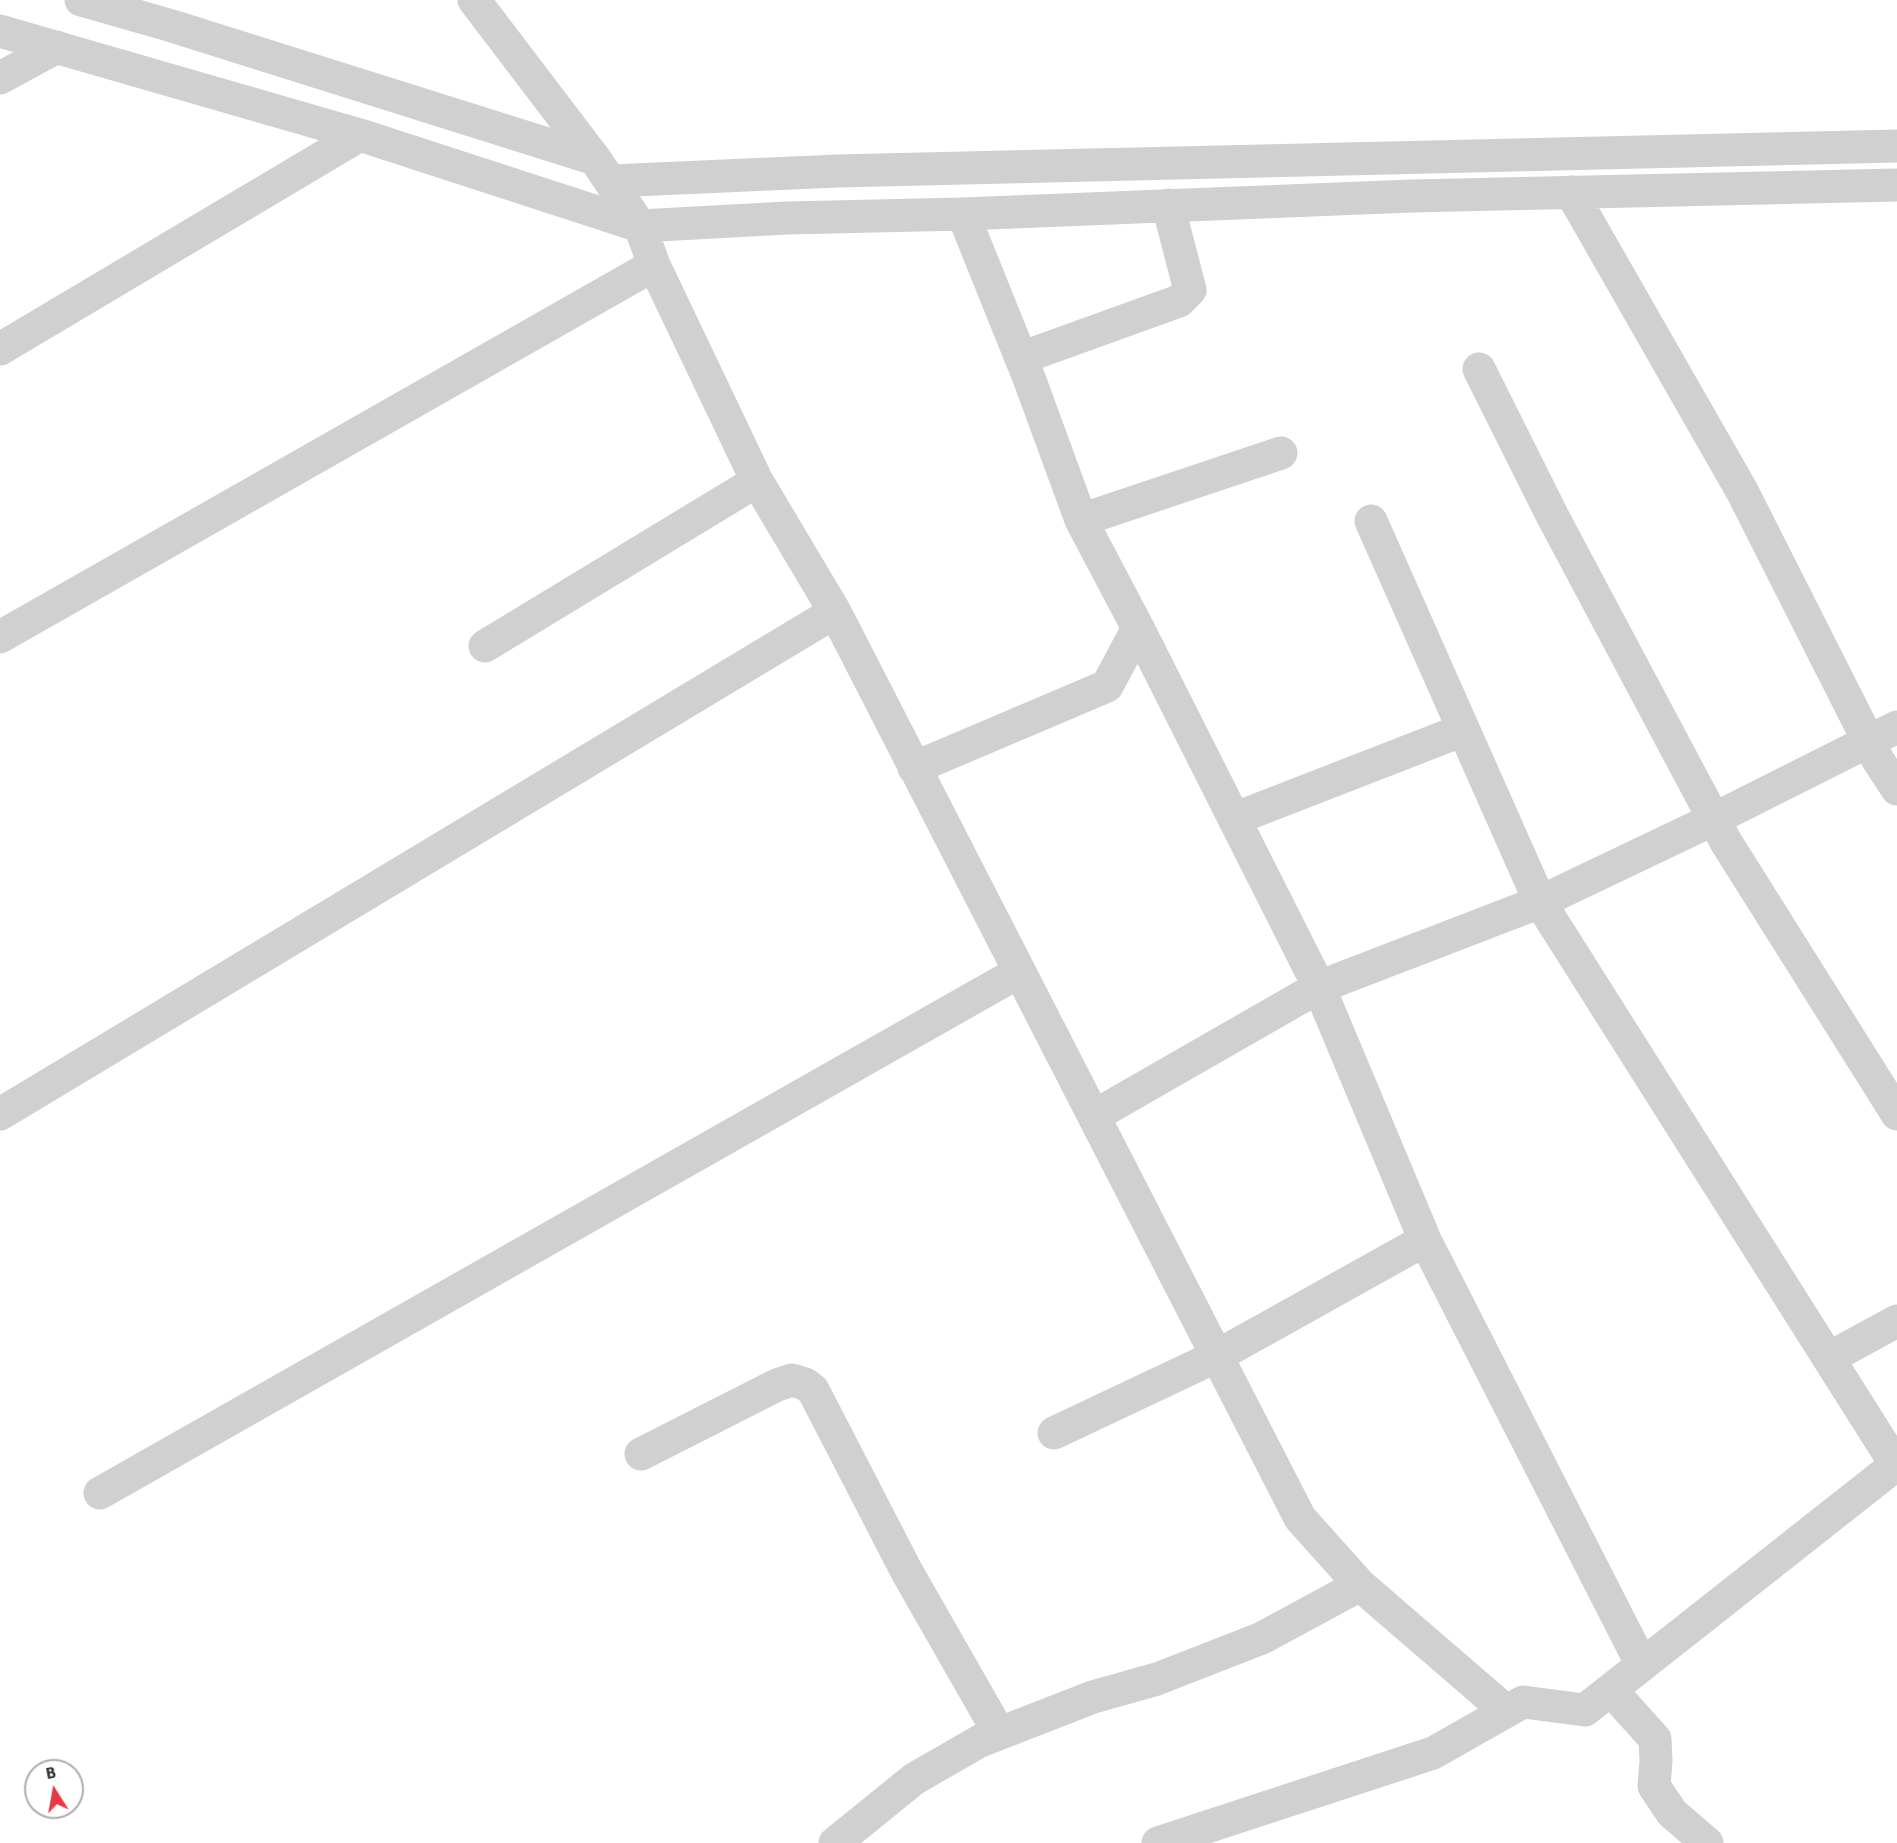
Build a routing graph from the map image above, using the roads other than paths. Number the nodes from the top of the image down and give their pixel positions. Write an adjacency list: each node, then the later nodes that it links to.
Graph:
1 (81, 0): 8 (street)
2 (474, 0): 8 (street)
3 (0, 31): 4 (street)
4 (57, 47): 5 (street); 6 (street)
5 (0, 78)
6 (360, 135): 13 (street); 15 (street)
7 (1897, 146): 8 (street)
8 (603, 170): 13 (street)
9 (1897, 185): 10 (street)
10 (1571, 192): 11 (street); 28 (street)
11 (1168, 205): 12 (street); 16 (street)
12 (963, 214): 13 (street); 16 (street)
13 (640, 226): 14 (street)
14 (654, 265): 19 (street); 24 (street)
15 (0, 349)
16 (1021, 358): 20 (street)
17 (1479, 369): 32 (street)
18 (1281, 453): 20 (street)
19 (757, 481): 22 (street); 25 (street)
20 (1082, 520): 23 (street)
21 (1371, 521): 27 (street)
22 (835, 612): 29 (street); 36 (street)
23 (1138, 628): 29 (street); 31 (street)
24 (0, 637)
25 (485, 646)
26 (1897, 727): 28 (street)
27 (1463, 730): 31 (street); 33 (street)
28 (1868, 741): 30 (street); 32 (street)
29 (914, 768): 34 (street)
30 (1897, 789)
31 (1234, 819): 35 (street)
32 (1714, 819): 33 (street); 37 (street)
33 (1540, 902): 35 (street); 42 (street)
34 (1019, 972): 38 (street); 46 (street)
35 (1319, 987): 38 (street); 39 (street)
36 (0, 1114)
37 (1897, 1114)
38 (1094, 1116): 41 (street)
39 (1425, 1240): 41 (street); 48 (street)
40 (1897, 1321): 42 (street)
41 (1217, 1356): 43 (street); 47 (street)
42 (1829, 1358): 45 (street)
43 (1054, 1433)
44 (641, 1454): 51 (street)
45 (1897, 1465): 48 (street)
46 (100, 1493)
47 (1360, 1585): 50 (street); 51 (street)
48 (1642, 1665): 49 (street)
49 (1611, 1690): 50 (street); 54 (street)
50 (1506, 1711): 53 (street)
51 (999, 1733): 52 (street)
52 (835, 1843)
53 (1158, 1843)
54 (1707, 1843)

